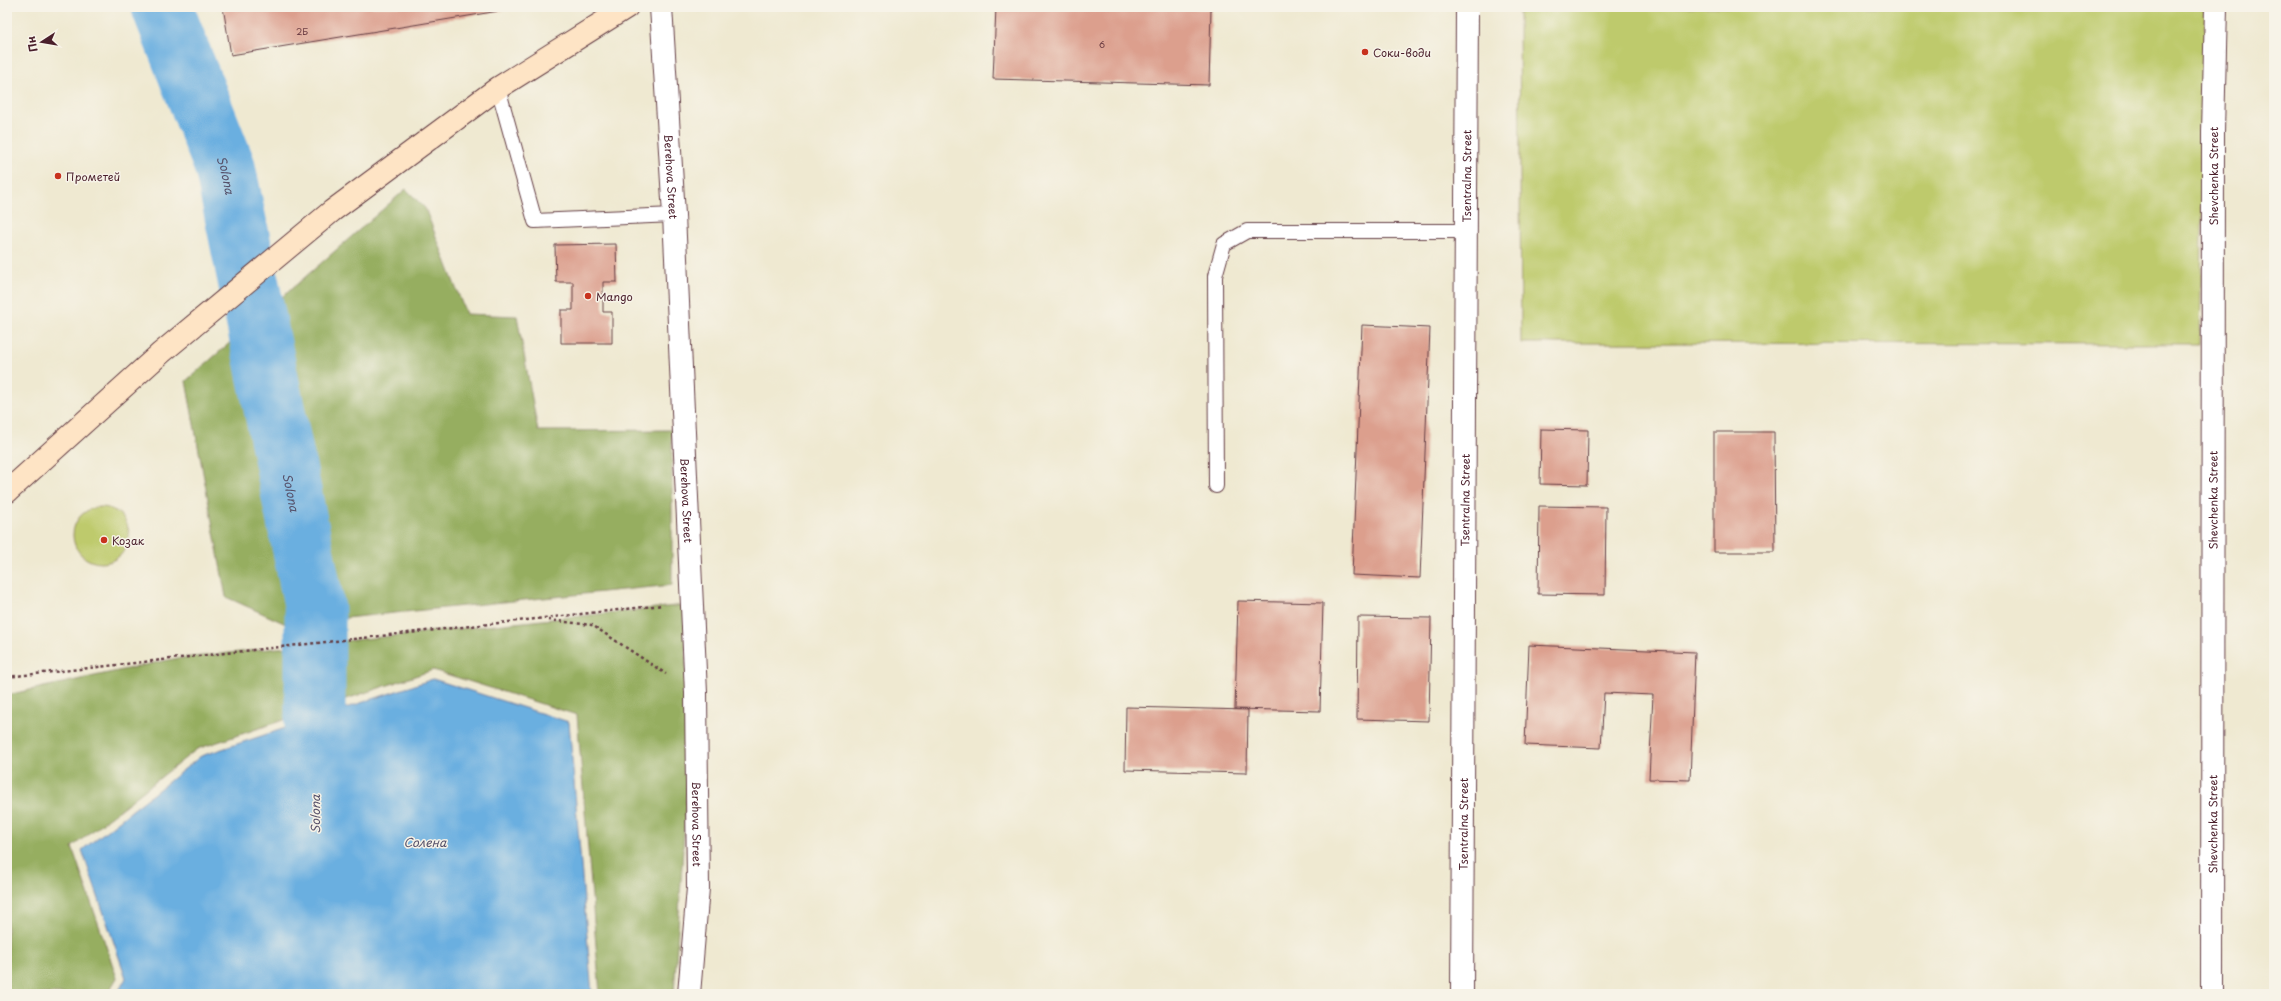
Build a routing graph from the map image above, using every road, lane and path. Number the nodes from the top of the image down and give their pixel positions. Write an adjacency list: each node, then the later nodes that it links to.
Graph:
1 (627, 7): 5 (main road)
2 (661, 7): 6 (street, Berehova Street)
3 (1467, 7): 7 (street, Tsentralna Street)
4 (2216, 7): 16 (street, Shevchenka Street)
5 (498, 88): 6 (lane); 9 (main road)
6 (674, 215): 10 (street, Berehova Street)
7 (1467, 231): 8 (lane); 15 (street, Tsentralna Street)
8 (1216, 486)
9 (7, 492)
10 (693, 602): 11 (path); 13 (street, Berehova Street)
11 (543, 620): 12 (path); 13 (path)
12 (7, 677)
13 (696, 693): 14 (street, Berehova Street)
14 (689, 994)
15 (1462, 994)
16 (2212, 994)

